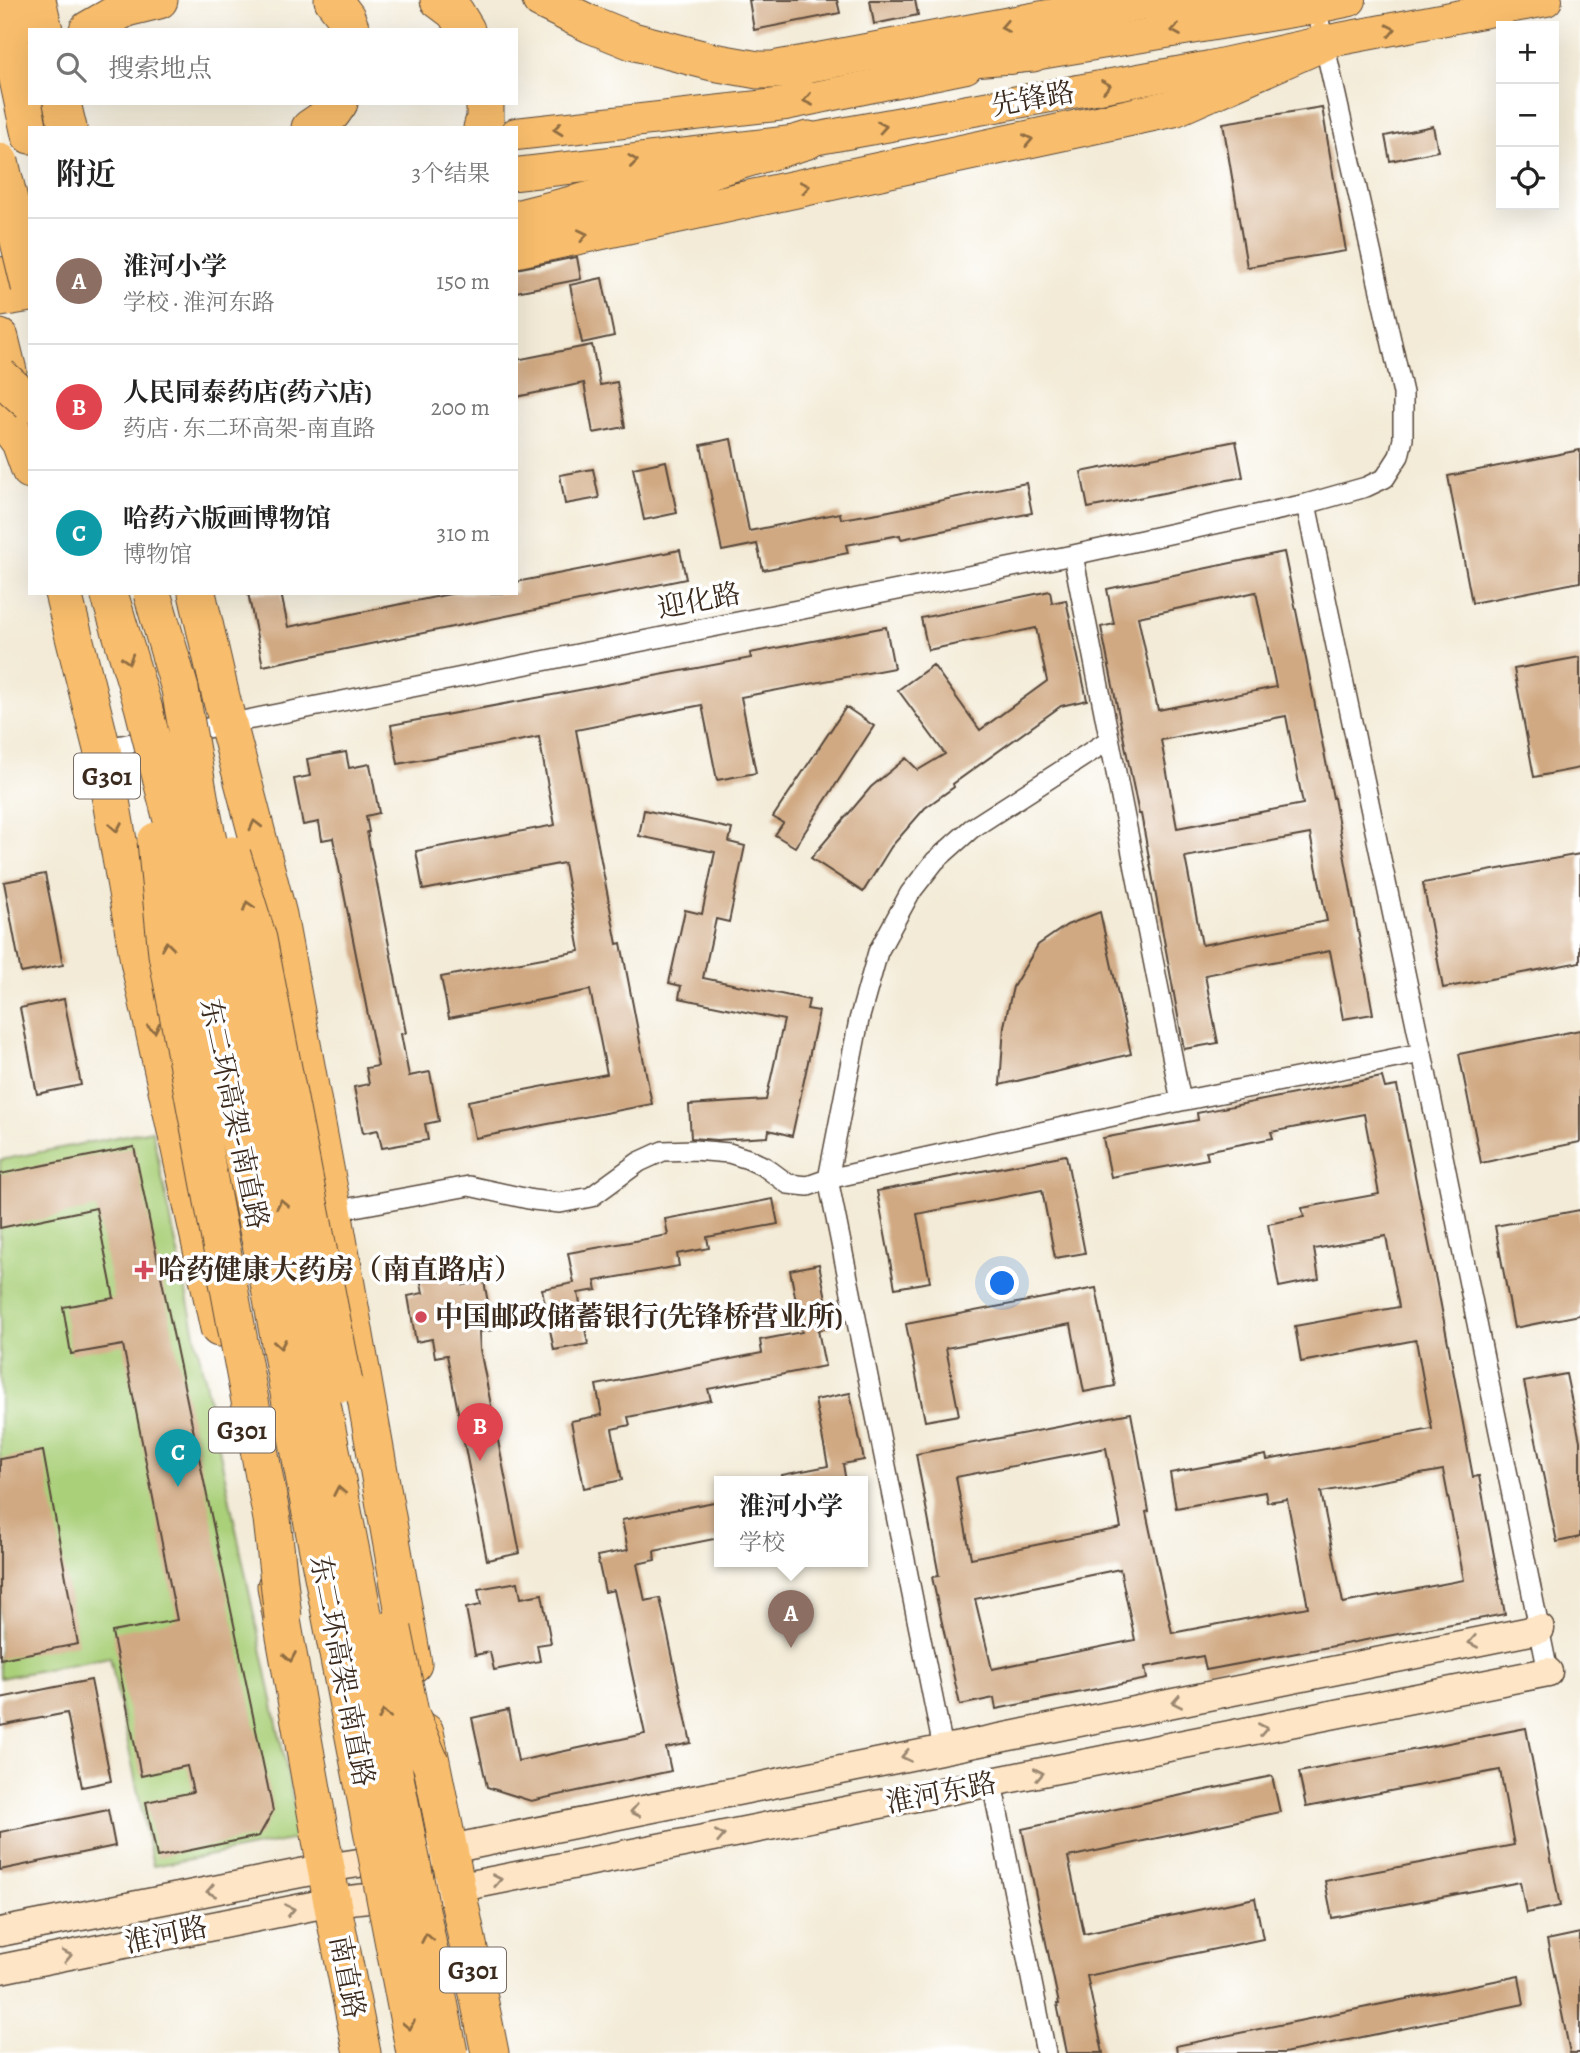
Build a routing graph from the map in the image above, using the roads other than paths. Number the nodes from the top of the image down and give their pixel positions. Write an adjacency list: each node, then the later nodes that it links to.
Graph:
1 (1, 0): 21 (highway)
2 (37, 0): 10 (highway)
3 (159, 0): 11 (highway)
4 (333, 0): 12 (highway)
5 (439, 0): 13 (highway)
6 (541, 0): 9 (highway)
7 (1546, 0): 14 (main road, 先锋路, one-way to 7)
8 (1333, 4): 14 (street, 迎化路); 15 (main road, 先锋路, one-way to 15); 16 (highway, one-way to 16)
9 (589, 12): 16 (highway)
10 (44, 28)
11 (91, 28)
12 (350, 28)
13 (465, 28)
14 (1324, 42): 27 (main road, 先锋路, one-way to 14); 36 (highway, one-way to 14); 47 (street, 迎化路)
15 (1033, 53): 16 (highway); 26 (main road, 先锋路, one-way to 26)
16 (773, 70)
17 (42, 105): 22 (highway)
18 (62, 105): 23 (highway)
19 (338, 105): 24 (highway)
20 (485, 105): 25 (highway)
21 (28, 126)
22 (37, 126)
23 (68, 126)
24 (313, 126)
25 (483, 126)
26 (518, 134)
27 (808, 140): 30 (main road, 先锋路, one-way to 27); 33 (highway)
28 (28, 159): 29 (highway)
29 (0, 161): 39 (highway, bridge)
30 (518, 174)
31 (28, 183): 32 (highway)
32 (0, 186)
33 (518, 218)
34 (28, 226): 35 (main road)
35 (0, 232)
36 (518, 249)
37 (28, 267): 38 (main road)
38 (0, 274)
39 (28, 279)
40 (28, 293): 41 (highway)
41 (0, 298)
42 (28, 331): 43 (highway)
43 (6, 361): 44 (highway, bridge)
44 (28, 400)
45 (0, 415): 46 (highway)
46 (28, 464)
47 (1306, 504): 48 (street, 迎化路); 59 (street)
48 (1073, 555): 56 (street, 迎化路); 57 (street)
49 (64, 595): 58 (highway, G301)
50 (110, 595): 55 (highway, 东二环高架-南直路, one-way to 55, bridge)
51 (153, 595): 54 (highway, 东二环高架-南直路, bridge)
52 (186, 595): 56 (highway)
53 (197, 595): 56 (highway, G301)
54 (180, 689): 67 (highway, one-way to 54, bridge); 76 (highway, 东二环高架-南直路, one-way to 54, bridge)
55 (143, 706): 63 (highway, one-way to 55, bridge); 75 (highway, 东二环高架-南直路, one-way to 75, bridge)
56 (224, 710): 58 (street, 迎化路); 62 (highway, G301, one-way to 56)
57 (1109, 740): 60 (street); 61 (street)
58 (102, 749): 63 (highway, G301, one-way to 63)
59 (1422, 1053): 60 (street); 64 (street)
60 (1181, 1101): 61 (street)
61 (828, 1179): 62 (street); 66 (street)
62 (333, 1211): 67 (highway, G301)
63 (283, 1617): 70 (highway, G301, one-way to 70)
64 (1539, 1629): 65 (street); 66 (main road, 淮河东路, one-way to 66)
65 (1548, 1672): 68 (main road, 淮河东路, one-way to 65)
66 (943, 1748): 69 (main road, 淮河东路, one-way to 69)
67 (430, 1762): 69 (highway, G301)
68 (992, 1783): 71 (main road, 淮河东路, one-way to 68); 78 (street)
69 (450, 1849): 70 (main road, 淮河东路); 71 (highway, G301)
70 (329, 1885): 71 (main road, 淮河东路); 72 (main road, 淮河路, one-way to 72); 73 (main road, 淮河路, one-way to 70); 74 (highway, 南直路 / G301)
71 (456, 1888): 77 (highway, G301)
72 (0, 1933)
73 (0, 1969)
74 (362, 2053)
75 (415, 2053)
76 (449, 2053)
77 (490, 2053)
78 (1046, 2053)

